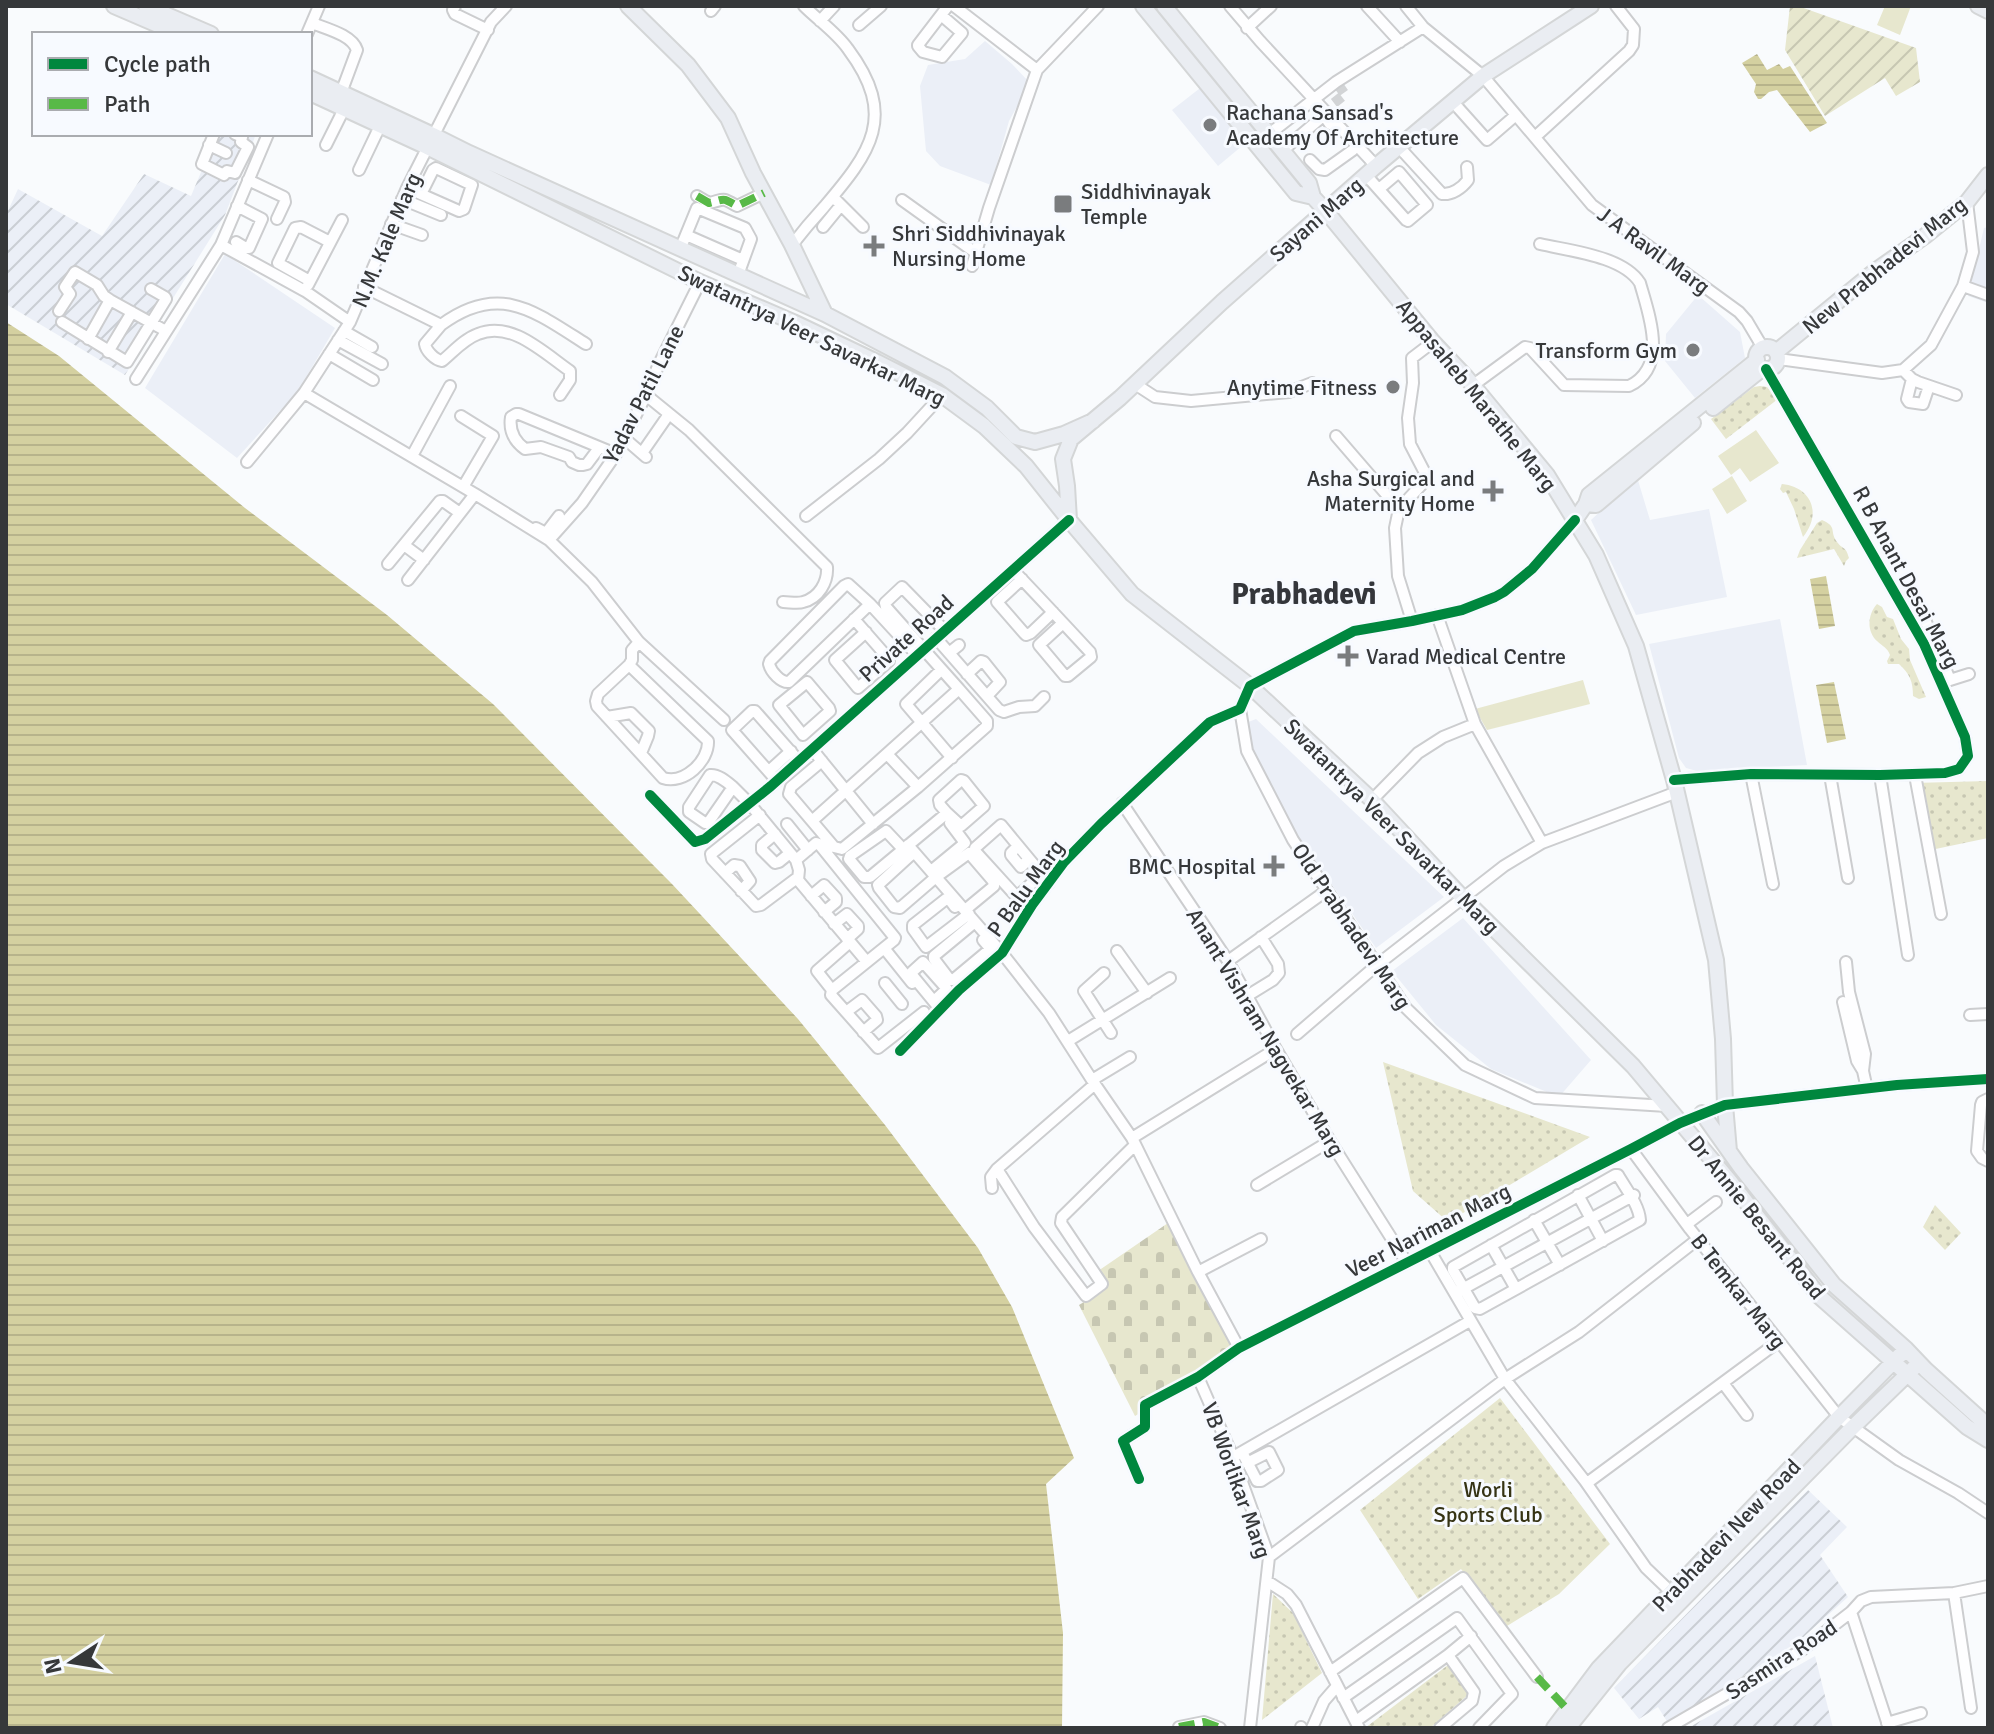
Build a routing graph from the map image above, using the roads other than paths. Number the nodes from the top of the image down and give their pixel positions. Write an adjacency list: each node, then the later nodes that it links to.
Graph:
1 (114, 6): 29 (main road)
2 (146, 6): 30 (main road)
3 (319, 6): 27 (street)
4 (455, 6): 28 (street)
5 (506, 6): 28 (street, N.M. Kale Marg)
6 (628, 6): 64 (main road)
7 (804, 6): 23 (street)
8 (834, 6): 23 (street)
9 (881, 6): 24 (street)
10 (954, 6): 32 (street)
11 (1098, 6): 32 (street)
12 (1143, 6): 67 (main road)
13 (1164, 6): 48 (main road)
14 (1230, 6): 25 (street)
15 (1271, 6): 25 (street)
16 (1367, 6): 31 (street)
17 (1406, 6): 26 (street, J A Ravil Marg)
18 (1591, 6): 33 (main road, Sayani Marg)
19 (1616, 6): 46 (street)
20 (1978, 6): 22 (main road)
21 (944, 10): 21 (street)
22 (1988, 11)
23 (820, 21): 66 (street)
24 (859, 25)
25 (1250, 25): 37 (street)
26 (1423, 27): 31 (street); 33 (street, J A Ravil Marg)
27 (309, 29): 35 (street)
28 (488, 30): 47 (street, N.M. Kale Marg)
29 (174, 32)
30 (206, 32)
31 (1393, 39): 37 (street)
32 (1037, 70): 90 (street)
33 (1483, 76): 38 (main road, Sayani Marg); 40 (street, J A Ravil Marg)
34 (312, 79): 35 (main road, Swatantrya Veer Savarkar Marg)
35 (341, 93): 47 (main road, Swatantrya Veer Savarkar Marg)
36 (312, 94): 39 (main road, Swatantrya Veer Savarkar Marg)
37 (1313, 97): 48 (street); 59 (street)
38 (1453, 102): 40 (street); 51 (main road, Sayani Marg)
39 (344, 109): 41 (main road, Swatantrya Veer Savarkar Marg); 50 (street)
40 (1516, 115): 46 (street, J A Ravil Marg)
41 (380, 126): 47 (main road, Swatantrya Veer Savarkar Marg); 58 (street)
42 (213, 136): 49 (street)
43 (240, 136): 54 (street)
44 (267, 136): 55 (street)
45 (1292, 137): 48 (street); 52 (street); 52 (street)
46 (1535, 137): 114 (street, J A Ravil Marg)
47 (430, 141): 57 (main road, Swatantrya Veer Savarkar Marg); 62 (street, N.M. Kale Marg); 84 (main road, Swatantrya Veer Savarkar Marg)
48 (1276, 144): 67 (main road)
49 (209, 145): 53 (street); 54 (street)
50 (326, 145)
51 (1403, 148): 56 (street); 59 (main road, Sayani Marg); 74 (street)
52 (1353, 150): 59 (street)
53 (226, 153)
54 (242, 160): 55 (street)
55 (254, 166): 61 (street)
56 (1467, 167)
57 (455, 169): 65 (street); 65 (street); 94 (main road, Swatantrya Veer Savarkar Marg)
58 (359, 170)
59 (1371, 171): 63 (street); 75 (main road, Sayani Marg)
60 (1988, 175): 71 (main road, New Prabhadevi Marg)
61 (248, 180): 72 (street); 77 (street)
62 (407, 188): 65 (street); 68 (street, N.M. Kale Marg)
63 (1379, 189): 63 (street)
64 (764, 193): 70 (street); 89 (main road)
65 (421, 194)
66 (833, 197): 73 (street); 89 (street)
67 (1313, 197): 75 (main road, Appasaheb Marathe Marg)
68 (402, 199): 76 (street); 79 (street, N.M. Kale Marg)
69 (902, 200): 90 (street)
70 (698, 201): 84 (street); 91 (street)
71 (1967, 202): 96 (street); 114 (main road, New Prabhadevi Marg)
72 (239, 203): 77 (street); 85 (street); 88 (street)
73 (841, 205): 81 (street); 82 (street)
74 (1437, 208)
75 (1325, 210): 109 (main road, Appasaheb Marathe Marg); 121 (main road, Sayani Marg)
76 (441, 215)
77 (277, 219): 80 (street)
78 (342, 220): 86 (street)
79 (391, 224): 83 (street); 97 (street, N.M. Kale Marg)
80 (289, 225)
81 (823, 227)
82 (863, 227)
83 (412, 230)
84 (684, 241): 91 (street); 93 (main road, Swatantrya Veer Savarkar Marg)
85 (236, 242)
86 (330, 242): 95 (street); 95 (street)
87 (1540, 244): 123 (street)
88 (221, 245): 95 (street); 105 (street)
89 (792, 245): 102 (main road)
90 (976, 253): 92 (street)
91 (743, 260): 93 (street)
92 (972, 266)
93 (738, 275): 102 (main road, Swatantrya Veer Savarkar Marg)
94 (700, 282): 106 (main road, Swatantrya Veer Savarkar Marg); 127 (street, Yadav Patil Lane)
95 (308, 286): 107 (street)
96 (1963, 286): 99 (street); 116 (street)
97 (364, 287): 104 (street); 107 (street, N.M. Kale Marg)
98 (151, 289): 103 (street)
99 (1988, 295)
100 (110, 300): 101 (street); 108 (street); 108 (street)
101 (132, 312): 103 (street); 112 (street)
102 (825, 314): 106 (main road); 132 (main road, Swatantrya Veer Savarkar Marg)
103 (151, 322): 105 (street); 112 (street)
104 (441, 325): 110 (street); 126 (street)
105 (166, 331): 117 (street)
106 (817, 333): 128 (main road, Swatantrya Veer Savarkar Marg)
107 (344, 334): 111 (street); 113 (street, N.M. Kale Marg); 115 (street)
108 (88, 339): 112 (street)
109 (1433, 342): 123 (main road, Appasaheb Marathe Marg); 141 (street)
110 (586, 344)
111 (372, 347)
112 (108, 352)
113 (333, 356): 119 (street); 125 (street, N.M. Kale Marg)
114 (1767, 359): 116 (street); 146 (main road, New Prabhadevi Marg); 157 (street, R B Anant Desai Marg)
115 (382, 364)
116 (1903, 370): 118 (street)
117 (136, 379)
118 (1912, 379): 124 (street); 124 (street)
119 (373, 380)
120 (1312, 383): 121 (street)
121 (1135, 384): 132 (main road, Sayani Marg)
122 (450, 386): 137 (street)
123 (1472, 386): 146 (main road, Appasaheb Marathe Marg)
124 (1929, 386): 129 (street)
125 (304, 393): 137 (street); 138 (street, N.M. Kale Marg)
126 (560, 395)
127 (646, 395): 130 (street); 134 (street, Yadav Patil Lane)
128 (942, 395): 144 (street); 145 (main road, Swatantrya Veer Savarkar Marg)
129 (1956, 395)
130 (669, 414): 134 (street); 155 (street)
131 (461, 416): 139 (street)
132 (1093, 421): 145 (main road)
133 (1336, 436): 141 (street)
134 (624, 438): 136 (street, Yadav Patil Lane)
135 (599, 448): 135 (street); 136 (street)
136 (616, 454): 143 (street, Yadav Patil Lane)
137 (412, 456): 139 (street)
138 (247, 462)
139 (463, 487): 140 (street)
140 (475, 494): 142 (street); 147 (street)
141 (1399, 509): 161 (street)
142 (460, 513): 149 (street); 150 (street)
143 (559, 514): 147 (street); 148 (street, Yadav Patil Lane)
144 (806, 516)
145 (1069, 520): 152 (street, Private Road); 173 (main road, Swatantrya Veer Savarkar Marg)
146 (1575, 520): 159 (street, New Prabhadevi Marg); 197 (main road, Appasaheb Marathe Marg)
147 (537, 529): 148 (street)
148 (549, 540): 165 (street)
149 (404, 545): 150 (street); 151 (street)
150 (424, 560): 154 (street)
151 (388, 564)
152 (1013, 570): 153 (street); 164 (street, Private Road)
153 (1022, 579): 158 (street); 158 (street)
154 (408, 580)
155 (783, 602)
156 (870, 604): 160 (street); 160 (street); 167 (street)
157 (1904, 610): 172 (street); 195 (street, R B Anant Desai Marg)
158 (1053, 612): 162 (street)
159 (1437, 615): 161 (street, New Prabhadevi Marg); 182 (street)
160 (854, 619): 163 (street)
161 (1412, 621): 173 (street, New Prabhadevi Marg)
162 (1063, 623): 162 (street)
163 (866, 632): 163 (street)
164 (940, 634): 167 (street, Private Road); 167 (street); 168 (street)
165 (639, 642): 169 (street); 179 (street)
166 (959, 645): 168 (street)
167 (920, 652): 170 (street); 183 (street, Private Road)
168 (949, 653): 171 (street)
169 (631, 663): 178 (street); 186 (street)
170 (941, 670): 174 (street); 180 (street)
171 (967, 674): 175 (street); 175 (street)
172 (1969, 674)
173 (1250, 686): 177 (street); 202 (main road, Swatantrya Veer Savarkar Marg)
174 (959, 689): 180 (street); 188 (street)
175 (987, 696): 176 (street)
176 (1044, 697)
177 (1240, 709): 203 (street, P Balu Marg); 222 (street, Old Prabhadevi Marg)
178 (607, 717): 186 (street); 186 (street)
179 (724, 720)
180 (921, 723): 187 (street); 188 (street)
181 (816, 724): 181 (street); 183 (street)
182 (1475, 724): 202 (street); 211 (street)
183 (827, 736): 184 (street, Private Road)
184 (812, 749): 189 (street, Private Road); 190 (street)
185 (791, 751): 189 (street); 191 (street); 191 (street)
186 (641, 753)
187 (887, 754): 199 (street); 200 (street)
188 (952, 758): 199 (street)
189 (799, 761): 196 (street, Private Road)
190 (822, 761): 200 (street); 207 (street)
191 (769, 771): 196 (street)
192 (1751, 774): 193 (street, R B Anant Desai Marg); 197 (street, R B Anant Desai Marg); 220 (street)
193 (1830, 775): 194 (street, R B Anant Desai Marg); 219 (street)
194 (1880, 775): 195 (street, R B Anant Desai Marg); 234 (street)
195 (1915, 775): 226 (street)
196 (774, 783): 204 (street, Private Road)
197 (1675, 786): 211 (street, R B Anant Desai Marg); 268 (main road, Appasaheb Marathe Marg)
198 (733, 787): 198 (street); 204 (street)
199 (918, 787): 209 (street)
200 (846, 791): 207 (street); 209 (street)
201 (650, 795): 204 (street, Private Road)
202 (1372, 800): 224 (main road, Swatantrya Veer Savarkar Marg)
203 (1122, 803): 218 (street, P Balu Marg); 235 (street, Anant Vishram Nagvekar Marg)
204 (750, 804): 206 (street)
205 (946, 814): 205 (street); 213 (street); 216 (street)
206 (760, 815): 210 (street); 215 (street)
207 (812, 821): 209 (street)
208 (787, 824): 212 (street)
209 (873, 824)
210 (775, 834): 214 (street); 214 (street)
211 (1542, 843): 224 (street, R B Anant Desai Marg)
212 (808, 850): 214 (street); 231 (street)
213 (909, 850): 213 (street); 216 (street); 216 (street)
214 (793, 856): 217 (street)
215 (725, 873): 221 (street); 221 (street)
216 (933, 876): 227 (street); 227 (street)
217 (797, 878): 221 (street); 223 (street)
218 (1046, 878): 218 (street); 233 (street, P Balu Marg)
219 (1848, 878)
220 (1773, 884)
221 (741, 891)
222 (1326, 891): 229 (street); 238 (street, Old Prabhadevi Marg)
223 (811, 896): 225 (street); 225 (street)
224 (1463, 898): 238 (street, R B Anant Desai Marg); 269 (main road, Swatantrya Veer Savarkar Marg)
225 (824, 912): 228 (street)
226 (1941, 914)
227 (969, 918): 227 (street); 227 (street); 233 (street)
228 (834, 924): 230 (street); 230 (street)
229 (1261, 937): 235 (street); 247 (street)
230 (848, 940): 236 (street); 244 (street)
231 (884, 948): 236 (street); 241 (street)
232 (1117, 951): 246 (street)
233 (1002, 953): 250 (street, P Balu Marg); 259 (street)
234 (1908, 955)
235 (1228, 961): 247 (street, Anant Vishram Nagvekar Marg)
236 (867, 962): 244 (street)
237 (1846, 962): 263 (street)
238 (1377, 965): 258 (street, R B Anant Desai Marg); 269 (street, Old Prabhadevi Marg)
239 (1104, 973): 255 (street)
240 (1287, 975): 247 (street)
241 (909, 978): 245 (street); 250 (street)
242 (1170, 978): 246 (street)
243 (885, 983): 245 (street)
244 (832, 990): 251 (street)
245 (893, 993): 249 (street)
246 (1147, 993): 255 (street)
247 (1248, 998): 260 (street, Anant Vishram Nagvekar Marg)
248 (1843, 1002): 263 (street)
249 (902, 1004)
250 (937, 1007): 261 (street, P Balu Marg)
251 (846, 1012): 256 (street); 256 (street)
252 (924, 1012): 256 (street)
253 (1988, 1014): 254 (street)
254 (1970, 1015)
255 (1102, 1020): 257 (street); 259 (street)
256 (863, 1032)
257 (1111, 1033)
258 (1297, 1034)
259 (1068, 1041): 265 (street)
260 (1276, 1049): 272 (street, Anant Vishram Nagvekar Marg); 273 (street)
261 (900, 1051)
262 (1130, 1057): 265 (street)
263 (1863, 1071): 266 (street)
264 (1988, 1079): 266 (street, Veer Nariman Marg)
265 (1094, 1082): 273 (street); 277 (street)
266 (1867, 1089): 268 (street, Veer Nariman Marg)
267 (1988, 1099): 276 (street)
268 (1725, 1105): 270 (street, Veer Nariman Marg); 275 (main road, Appasaheb Marathe Marg)
269 (1667, 1106): 271 (main road, Swatantrya Veer Savarkar Marg)
270 (1702, 1113): 271 (street, Veer Nariman Marg); 275 (main road, Dr Annie Besant Road)
271 (1680, 1123): 274 (street, Veer Nariman Marg); 302 (main road, Dr Annie Besant Road)
272 (1330, 1141): 278 (street); 292 (street, Anant Vishram Nagvekar Marg)
273 (1134, 1142): 277 (street); 295 (street)
274 (1631, 1149): 285 (street, B Temkar Marg); 291 (street, Veer Nariman Marg)
275 (1729, 1151): 301 (main road, Dr Annie Besant Road)
276 (1988, 1161)
277 (997, 1169): 279 (street)
278 (1257, 1185)
279 (992, 1188)
280 (1578, 1195): 281 (street); 283 (street); 284 (street)
281 (1633, 1195): 283 (street); 288 (street)
282 (1716, 1202): 285 (street)
283 (1591, 1219): 288 (street); 289 (street)
284 (1534, 1220): 289 (street); 290 (street)
285 (1687, 1224): 287 (street, B Temkar Marg)
286 (1261, 1239): 295 (street)
287 (1698, 1239): 299 (street, B Temkar Marg); 306 (street)
288 (1603, 1241): 293 (street)
289 (1547, 1243): 293 (street); 294 (street)
290 (1491, 1245): 294 (street); 297 (street)
291 (1430, 1251): 292 (street, Veer Nariman Marg); 297 (street)
292 (1407, 1263): 300 (street, Veer Nariman Marg)
293 (1560, 1265): 296 (street)
294 (1503, 1267): 296 (street); 297 (street)
295 (1198, 1272): 300 (street)
296 (1516, 1289): 297 (street)
297 (1460, 1291): 298 (street)
298 (1470, 1321): 306 (street); 313 (street)
299 (1778, 1342): 307 (street); 309 (street, B Temkar Marg)
300 (1239, 1348): 305 (street, Veer Nariman Marg)
301 (1906, 1349): 302 (main road, Prabhadevi New Road); 303 (main road, Dr Annie Besant Road)
302 (1892, 1362): 304 (main road, Dr Annie Besant Road); 309 (main road, Prabhadevi New Road)
303 (1919, 1363): 304 (main road, Prabhadevi New Road); 310 (main road, Dr Annie Besant Road)
304 (1907, 1375): 311 (main road, Prabhadevi New Road); 312 (main road, Dr Annie Besant Road)
305 (1198, 1377): 313 (street, VB Worlikar Marg); 314 (street, Veer Nariman Marg)
306 (1505, 1379): 315 (street); 317 (street)
307 (1723, 1383): 308 (street); 315 (street)
308 (1747, 1415)
309 (1839, 1417): 311 (street, B Temkar Marg); 320 (main road, Prabhadevi New Road)
310 (1988, 1426)
311 (1852, 1428): 316 (street, B Temkar Marg); 340 (main road, Prabhadevi New Road)
312 (1988, 1440)
313 (1241, 1457): 317 (street, VB Worlikar Marg)
314 (1139, 1479)
315 (1587, 1483): 320 (street)
316 (1988, 1513)
317 (1269, 1557): 318 (street, VB Worlikar Marg)
318 (1267, 1581): 325 (street); 335 (street, VB Worlikar Marg)
319 (1988, 1586): 321 (street, Sasmira Road)
320 (1671, 1592): 339 (main road, Prabhadevi New Road)
321 (1954, 1593): 322 (street, Sasmira Road); 329 (street)
322 (1851, 1612): 332 (street); 341 (street, Sasmira Road)
323 (1471, 1636): 324 (street); 328 (street); 338 (street)
324 (1448, 1655): 331 (street); 337 (street)
325 (1330, 1672): 326 (street); 327 (street)
326 (1537, 1677)
327 (1337, 1686): 328 (street); 336 (street)
328 (1343, 1698): 331 (street)
329 (1971, 1708)
330 (1921, 1713): 332 (street)
331 (1357, 1725)
332 (1888, 1725)
333 (1179, 1727): 334 (street)
334 (1220, 1728)
335 (1250, 1728)
336 (1312, 1728)
337 (1440, 1728)
338 (1479, 1728)
339 (1554, 1728)
340 (1568, 1728)
341 (1668, 1728)

